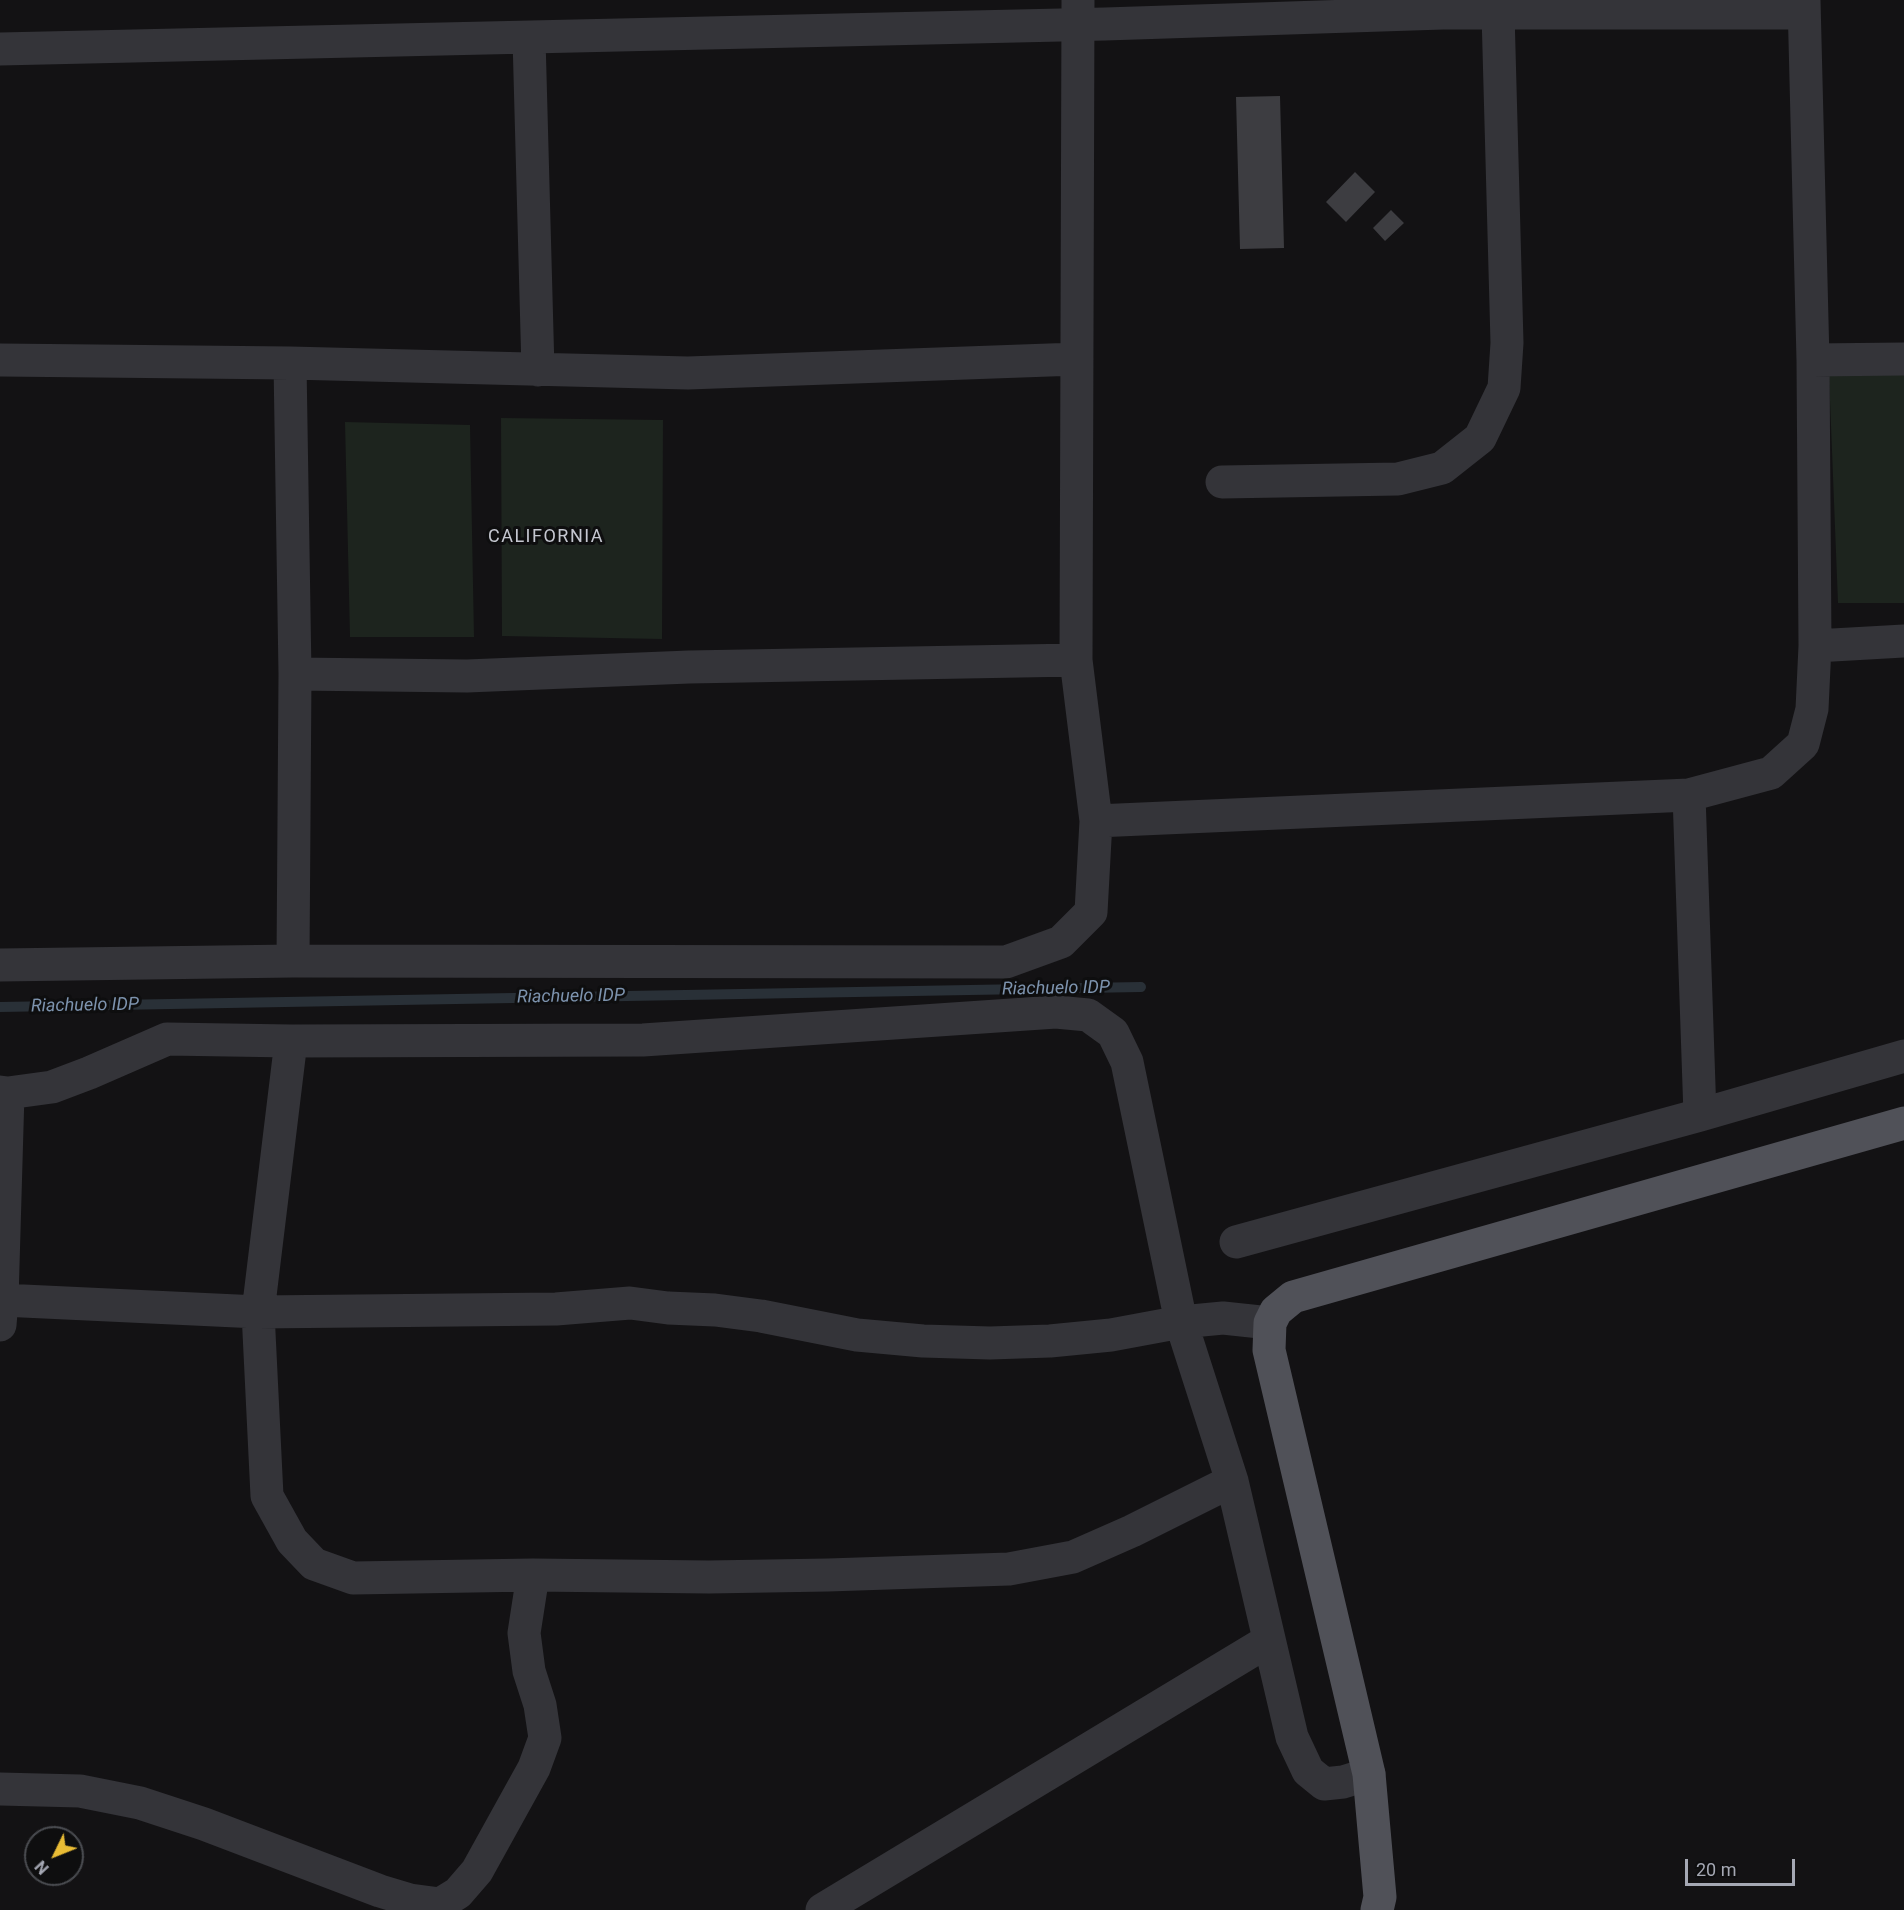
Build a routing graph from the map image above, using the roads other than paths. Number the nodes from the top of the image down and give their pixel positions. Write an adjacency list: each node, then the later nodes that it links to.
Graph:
1 (1804, 6): 3 (street); 9 (street)
2 (1078, 12): 3 (street); 4 (street); 6 (street)
3 (1498, 13): 12 (street)
4 (529, 38): 5 (street); 11 (street)
5 (0, 49)
6 (1077, 359): 11 (street); 15 (street)
7 (1904, 359): 9 (street)
8 (0, 360): 10 (street)
9 (1812, 360): 14 (street)
10 (290, 363): 11 (street); 16 (street)
11 (538, 370)
12 (1222, 482)
13 (1904, 641): 14 (street)
14 (1815, 646): 17 (street)
15 (1076, 660): 16 (street); 18 (street)
16 (295, 674): 19 (street)
17 (1689, 795): 18 (street); 24 (street)
18 (1096, 821): 19 (street)
19 (293, 961): 20 (street)
20 (0, 965)
21 (291, 1041): 23 (street); 28 (street); 29 (street)
22 (1904, 1056): 24 (street)
23 (4, 1092): 27 (street)
24 (1700, 1115): 26 (street)
25 (1904, 1123): 30 (main road)
26 (1236, 1242)
27 (1, 1312): 28 (street)
28 (258, 1312): 29 (street); 32 (street)
29 (1181, 1322): 30 (street); 31 (street)
30 (1270, 1323): 34 (main road)
31 (1232, 1481): 32 (street); 33 (street)
32 (533, 1575): 35 (street)
33 (1268, 1641): 34 (street); 36 (street)
34 (1369, 1774): 37 (main road)
35 (0, 1789)
36 (822, 1910)
37 (1377, 1910)

